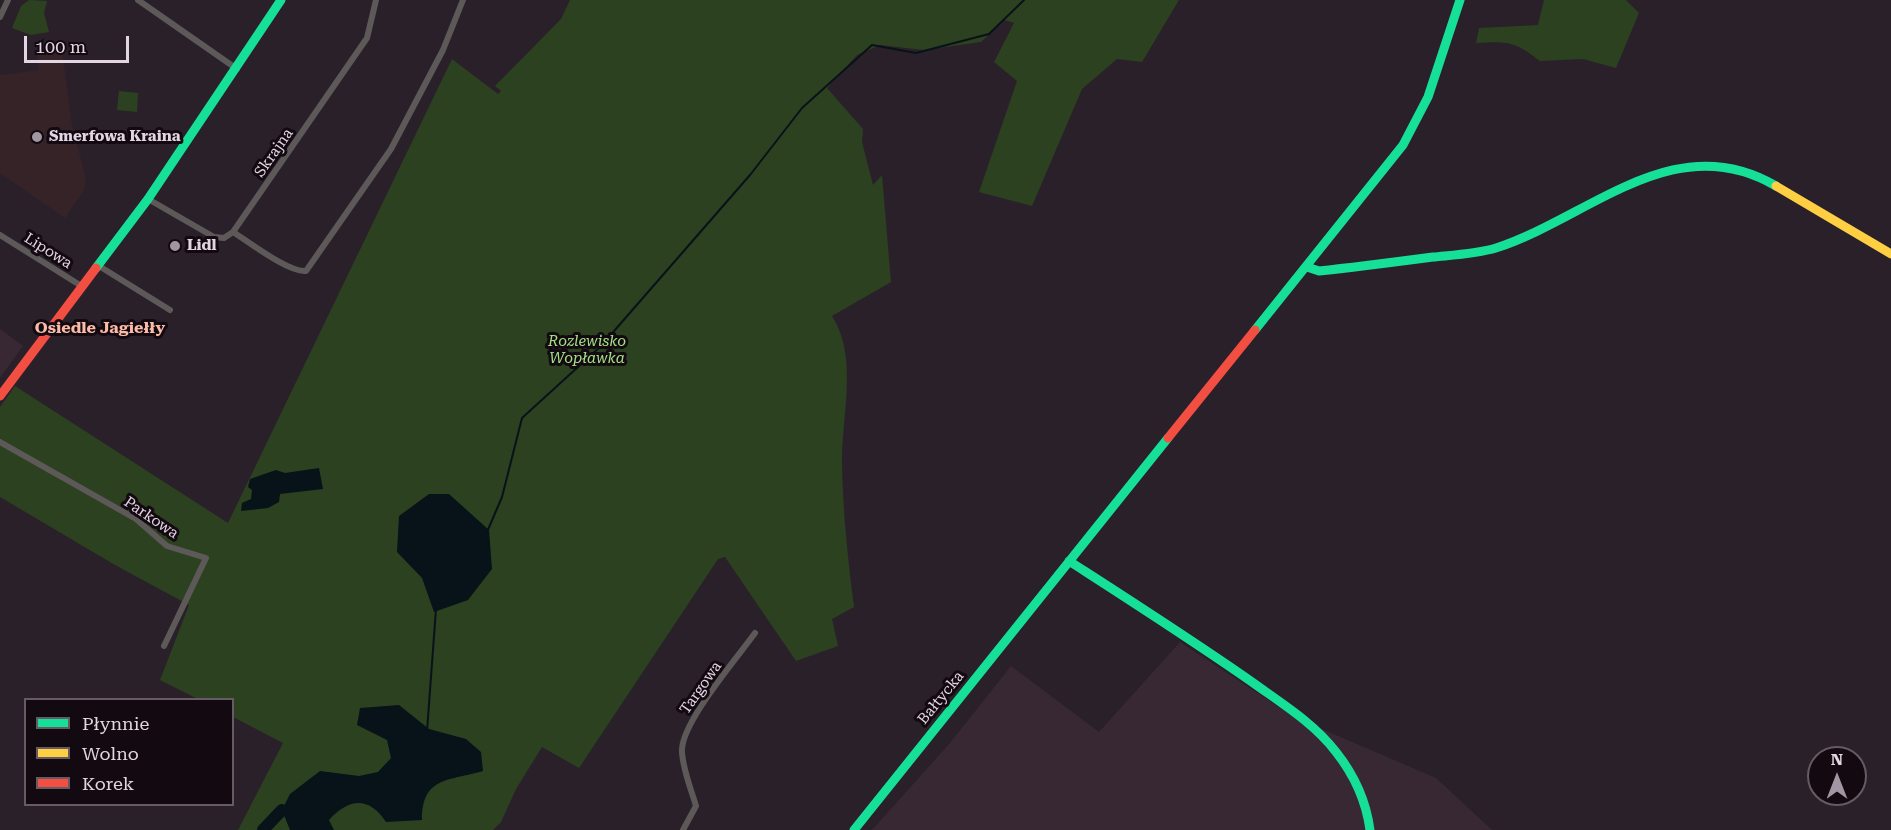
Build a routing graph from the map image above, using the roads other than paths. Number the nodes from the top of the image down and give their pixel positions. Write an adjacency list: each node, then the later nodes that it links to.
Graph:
1 (8, 0): 7 (street)
2 (138, 0): 8 (street)
3 (281, 0): 8 (street)
4 (376, 0): 10 (street, Skrajna)
5 (464, 0): 10 (street)
6 (1460, 0): 14 (street, Bałtycka)
7 (0, 17)
8 (237, 69): 9 (street)
9 (148, 199): 10 (street); 13 (street)
10 (233, 232)
11 (0, 235): 15 (street, Lipowa)
12 (1891, 254): 14 (street)
13 (99, 266): 15 (street); 16 (street)
14 (1306, 267): 19 (street, Bałtycka)
15 (83, 287): 17 (street)
16 (170, 310)
17 (0, 396)
18 (0, 442): 21 (street, Parkowa)
19 (1069, 561): 23 (street, Bałtycka); 24 (street)
20 (755, 633): 22 (street, Targowa)
21 (164, 646)
22 (683, 830)
23 (854, 830)
24 (1370, 830)

